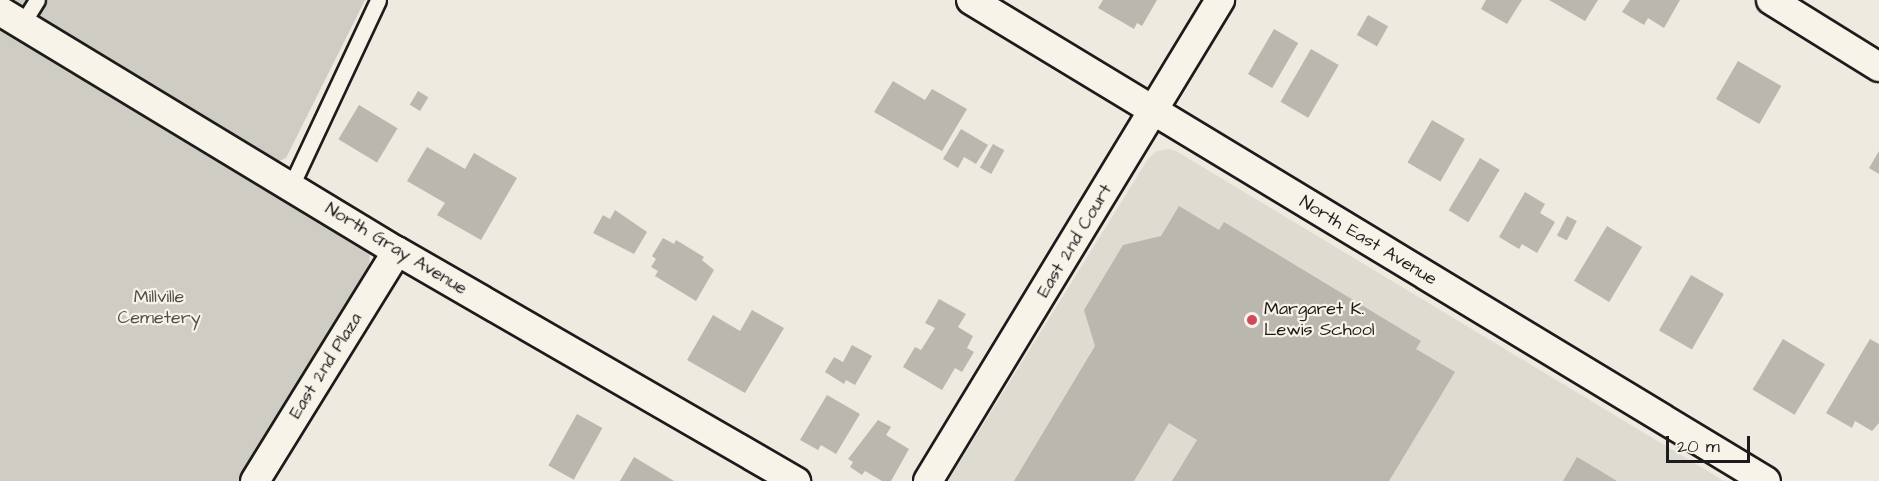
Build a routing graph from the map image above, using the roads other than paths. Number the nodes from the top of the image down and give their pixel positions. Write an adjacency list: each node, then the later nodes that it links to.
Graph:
1 (37, 0): 6 (lane)
2 (378, 0): 9 (lane)
3 (970, 0): 8 (street, North East Avenue)
4 (1220, 0): 8 (street, East 2nd Court)
5 (1771, 0): 7 (street)
6 (11, 18): 9 (street, North Gray Avenue)
7 (1879, 67)
8 (1154, 111): 13 (street, East 2nd Court); 14 (street, North East Avenue)
9 (291, 186): 10 (street, North Gray Avenue)
10 (397, 251): 11 (street, East 2nd Plaza); 12 (street, North Gray Avenue)
11 (255, 481)
12 (796, 481)
13 (928, 481)
14 (1766, 481)

